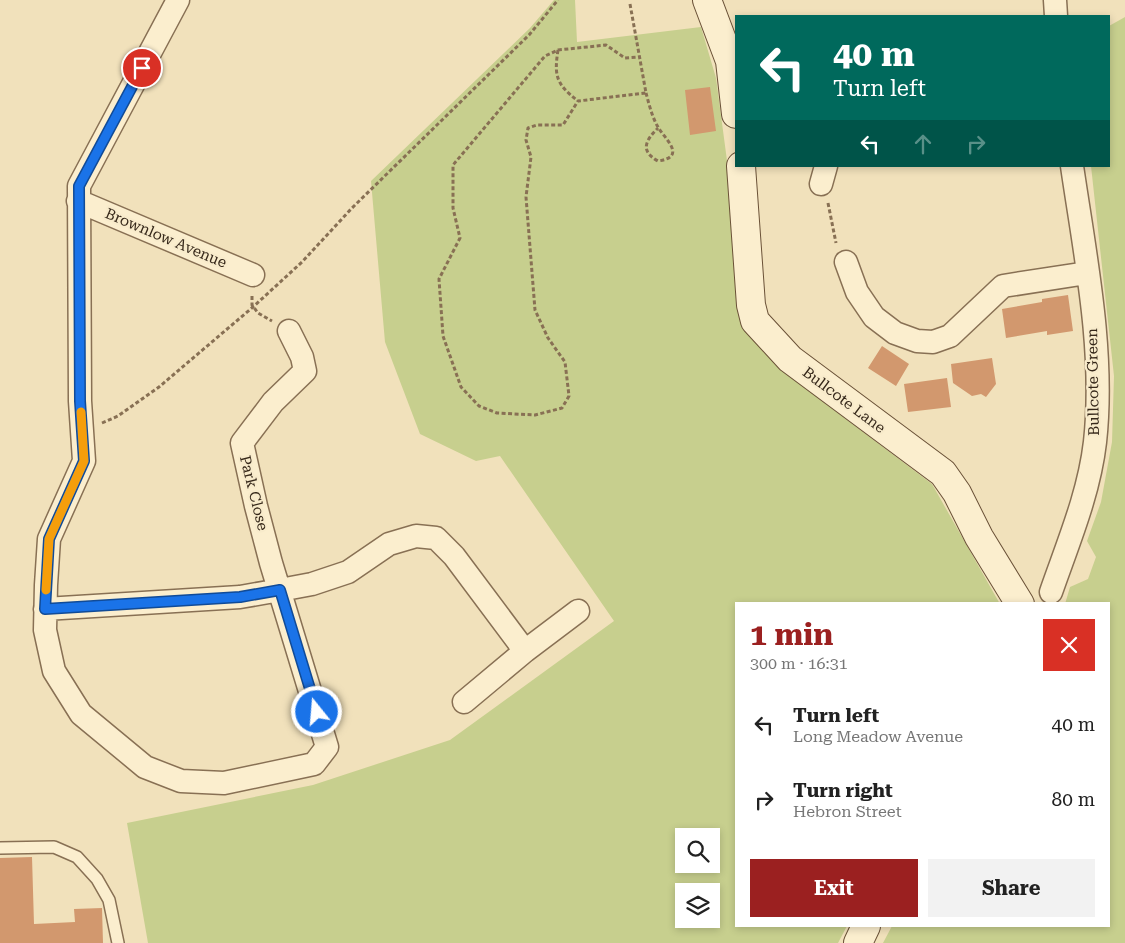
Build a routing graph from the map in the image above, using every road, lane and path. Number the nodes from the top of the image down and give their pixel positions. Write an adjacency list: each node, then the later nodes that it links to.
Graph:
1 (178, 0): 16 (street)
2 (558, 0): 20 (path)
3 (707, 0): 11 (street)
4 (1056, 0): 6 (street)
5 (630, 4): 8 (path)
6 (1056, 15)
7 (558, 50): 8 (path); 10 (path); 10 (path)
8 (639, 57): 9 (path)
9 (646, 93): 10 (path); 12 (path)
10 (578, 101)
11 (735, 105)
12 (658, 128): 12 (path)
13 (741, 167): 25 (street, Bullcote Lane)
14 (1072, 167): 18 (street, Bullcote Green)
15 (824, 175): 17 (path)
16 (78, 201): 19 (street, Brownlow Avenue); 22 (street)
17 (846, 262): 18 (street)
18 (1087, 273): 24 (street, Bullcote Green)
19 (253, 275): 20 (path)
20 (253, 307): 21 (path); 22 (path)
21 (289, 331): 23 (street, Park Close)
22 (82, 425): 26 (street)
23 (280, 590): 26 (street); 26 (street); 28 (street)
24 (1051, 592)
25 (1019, 602)
26 (45, 609)
27 (578, 612): 28 (street)
28 (525, 651): 29 (street)
29 (464, 702)
30 (0, 848): 32 (lane)
31 (866, 927): 33 (street)
32 (118, 943)
33 (858, 943)

